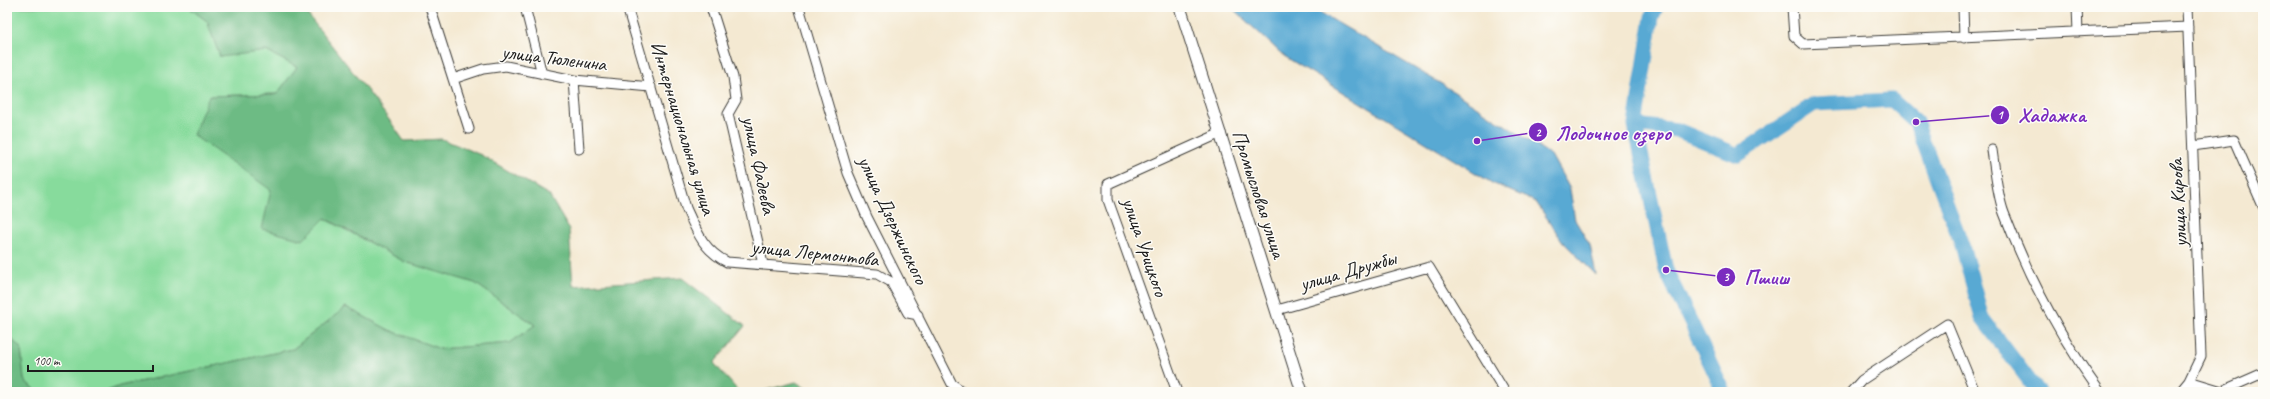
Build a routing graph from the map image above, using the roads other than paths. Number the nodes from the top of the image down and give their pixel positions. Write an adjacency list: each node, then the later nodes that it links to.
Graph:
1 (430, 7): 15 (street)
2 (525, 7): 14 (street)
3 (627, 7): 17 (street, Интернациональная улица)
4 (711, 7): 25 (street, улица Фадеева)
5 (799, 7): 27 (street, улица Дзержинского)
6 (1180, 7): 19 (main road, Промысловая улица)
7 (1792, 7): 13 (street)
8 (1963, 7): 13 (street)
9 (2077, 7): 12 (street)
10 (2187, 7): 11 (street, улица Кирова)
11 (2188, 27): 12 (street); 20 (street, улица Кирова)
12 (2078, 32): 13 (street)
13 (1964, 38)
14 (542, 74): 15 (street, улица Тюленина); 16 (street, улица Тюленина)
15 (453, 79): 18 (street)
16 (574, 80): 17 (street, улица Тюленина); 21 (street)
17 (651, 87): 24 (street, Интернациональная улица)
18 (469, 129)
19 (1221, 133): 26 (main road, Промысловая улица); 31 (street, улица Урицкого)
20 (2193, 146): 23 (street); 29 (street, улица Кирова)
21 (579, 148)
22 (1992, 150): 36 (street)
23 (2263, 206)
24 (714, 255): 25 (street, улица Лермонтова)
25 (763, 264): 27 (street, улица Лермонтова)
26 (1277, 310): 32 (main road, Промысловая улица); 33 (street, улица Дружбы)
27 (918, 315): 30 (street, улица Дзержинского)
28 (2263, 373): 29 (street)
29 (2189, 381): 37 (street, улица Кирова)
30 (963, 392)
31 (1177, 392)
32 (1302, 392)
33 (1505, 392)
34 (1851, 392): 35 (street)
35 (1975, 392)
36 (2100, 392)
37 (2180, 392)

